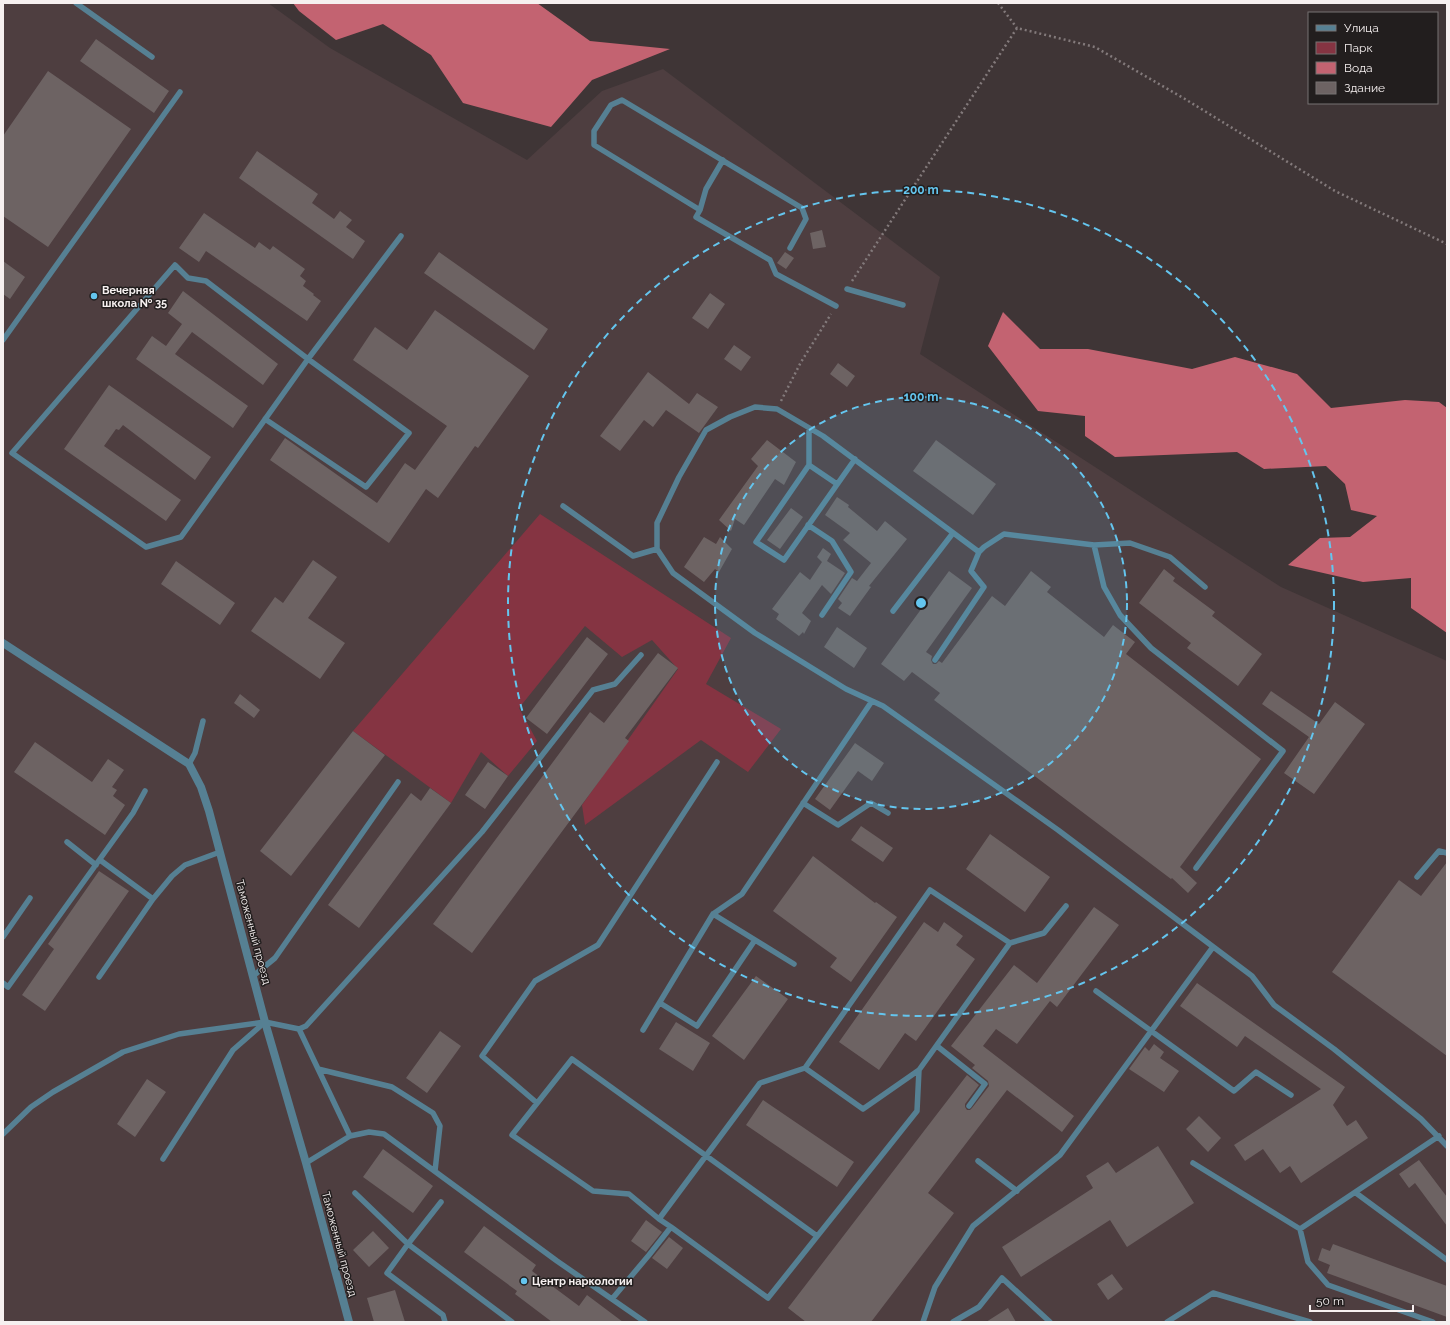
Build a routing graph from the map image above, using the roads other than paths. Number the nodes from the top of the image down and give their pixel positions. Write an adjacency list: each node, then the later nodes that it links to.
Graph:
1 (76, 3): 2 (lane)
2 (152, 57)
3 (180, 92): 11 (lane)
4 (724, 160): 5 (lane); 5 (lane); 7 (lane)
5 (700, 210): 10 (lane)
6 (401, 236): 12 (lane)
7 (790, 248)
8 (847, 289): 9 (lane)
9 (903, 305)
10 (836, 306)
11 (3, 340)
12 (308, 359): 13 (lane); 13 (lane); 13 (lane)
13 (265, 419)
14 (809, 428): 15 (lane); 16 (lane); 22 (lane)
15 (855, 459): 17 (lane); 20 (lane)
16 (809, 465): 17 (lane); 19 (lane)
17 (837, 484): 19 (lane)
18 (563, 506): 22 (lane)
19 (808, 525): 26 (lane)
20 (953, 533): 23 (lane); 25 (lane)
21 (1094, 545): 23 (lane); 24 (lane); 42 (lane)
22 (658, 549): 30 (lane)
23 (979, 552): 29 (lane)
24 (1205, 587)
25 (893, 611)
26 (822, 615)
27 (3, 643): 33 (street, Таможенный проезд)
28 (641, 655): 59 (lane)
29 (935, 660)
30 (872, 701): 36 (lane); 51 (lane)
31 (203, 721): 33 (lane)
32 (717, 762): 67 (lane)
33 (188, 764): 39 (street, Таможенный проезд)
34 (398, 782): 53 (lane)
35 (145, 791): 41 (lane)
36 (803, 803): 37 (lane); 47 (lane)
37 (888, 813)
38 (67, 842): 41 (lane)
39 (220, 852): 45 (lane); 53 (street, Таможенный проезд)
40 (1447, 853): 43 (lane)
41 (98, 862): 45 (lane); 55 (lane)
42 (1196, 868)
43 (1417, 877)
44 (30, 898): 48 (lane)
45 (153, 900): 54 (lane)
46 (1066, 906): 50 (lane)
47 (713, 914): 49 (lane); 57 (lane)
48 (3, 937)
49 (755, 940): 52 (lane); 57 (lane)
50 (1010, 943): 62 (lane); 63 (lane)
51 (1213, 948): 61 (lane); 71 (lane)
52 (794, 964)
53 (253, 976): 58 (street, Таможенный проезд)
54 (99, 977)
55 (3, 984)
56 (1096, 991): 61 (lane)
57 (660, 1003): 60 (lane)
58 (265, 1022): 59 (lane); 69 (lane); 74 (lane); 76 (street, Таможенный проезд)
59 (299, 1029): 64 (lane)
60 (643, 1030)
61 (1151, 1032): 66 (lane); 79 (lane)
62 (937, 1046): 65 (lane); 68 (lane)
63 (805, 1068): 65 (lane); 73 (lane)
64 (318, 1069): 70 (lane); 78 (lane)
65 (919, 1070): 86 (lane)
66 (1291, 1095)
67 (537, 1103): 73 (lane); 83 (lane)
68 (969, 1106)
69 (3, 1134)
70 (350, 1136): 76 (lane); 78 (lane)
71 (1439, 1136): 72 (lane); 81 (lane)
72 (1447, 1146)
73 (706, 1156): 83 (lane); 86 (lane)
74 (163, 1159)
75 (978, 1161): 79 (lane)
76 (306, 1163): 90 (street, Таможенный проезд)
77 (1193, 1163): 85 (lane)
78 (435, 1171): 89 (lane)
79 (1016, 1191): 94 (lane)
80 (354, 1193): 87 (lane)
81 (1356, 1193): 85 (lane); 88 (lane)
82 (442, 1202): 87 (lane)
83 (659, 1219): 84 (lane)
84 (670, 1227): 86 (lane); 89 (lane)
85 (1300, 1230): 99 (lane)
86 (817, 1236)
87 (408, 1244): 91 (lane); 92 (lane)
88 (1447, 1260)
89 (612, 1299): 93 (lane)
90 (349, 1322)
91 (444, 1322)
92 (512, 1322)
93 (645, 1322)
94 (923, 1322)
95 (953, 1322): 96 (lane)
96 (1050, 1322)
97 (1167, 1322): 98 (lane)
98 (1310, 1322)
99 (1433, 1322)

